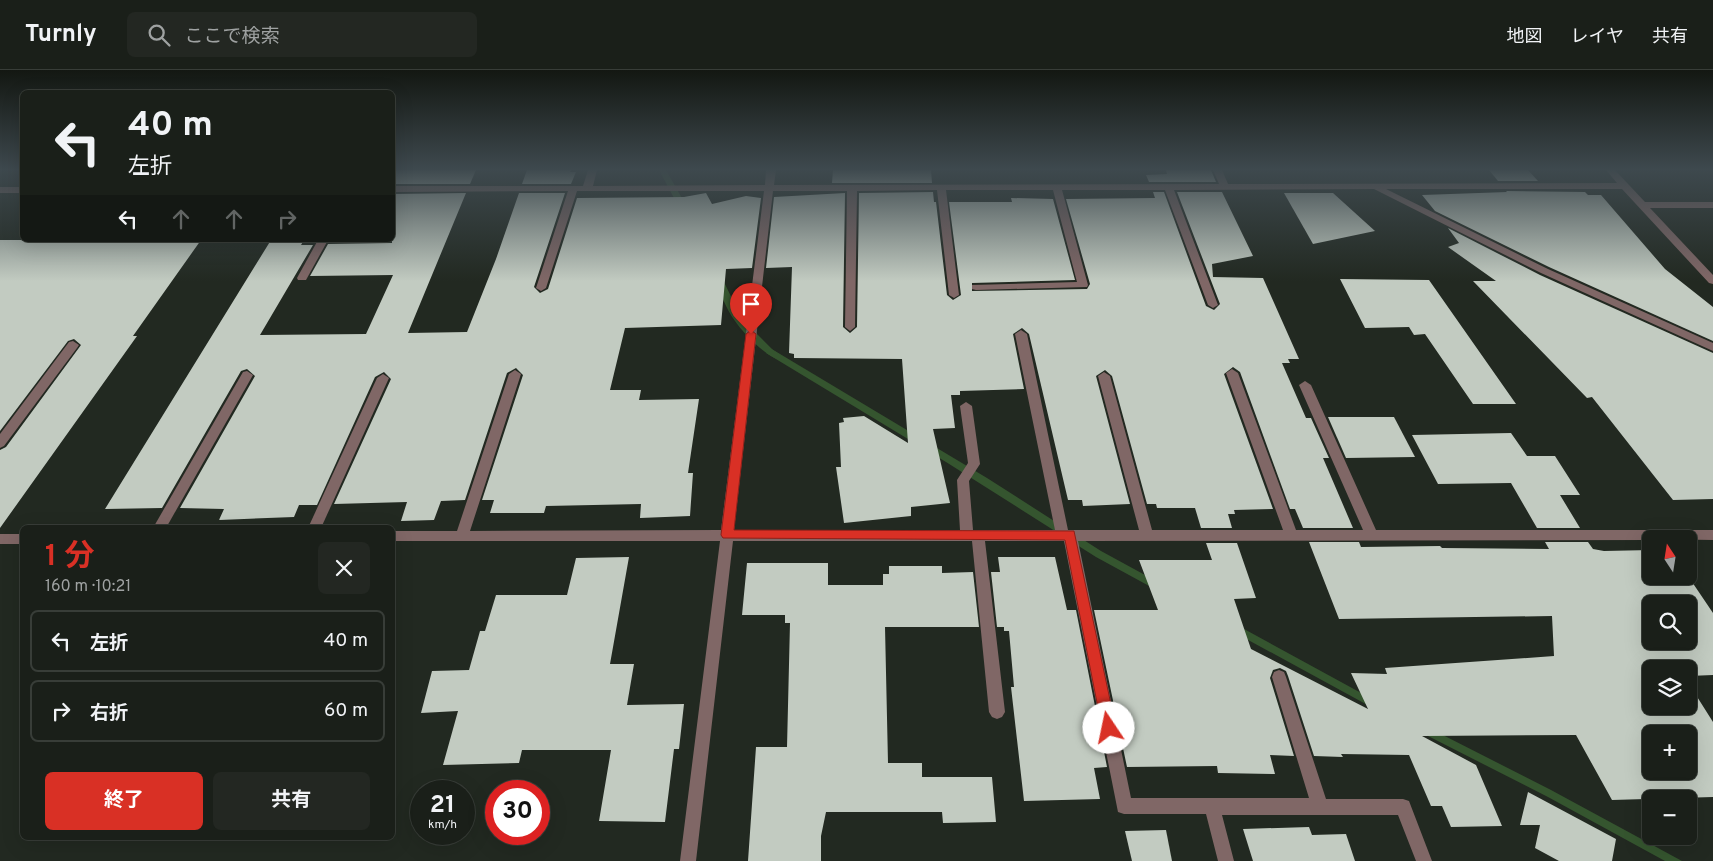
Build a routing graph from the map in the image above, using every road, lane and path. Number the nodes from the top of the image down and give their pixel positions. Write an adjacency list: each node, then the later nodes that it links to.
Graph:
1 (568, 207): 13 (street)
2 (766, 207): 30 (street)
3 (852, 207): 16 (street)
4 (943, 207): 14 (street)
5 (1062, 207): 12 (street)
6 (1176, 207): 15 (street)
7 (1415, 207): 19 (street)
8 (1644, 207): 11 (street)
9 (322, 242): 10 (street)
10 (302, 278)
11 (1713, 281)
12 (976, 287)
13 (541, 288)
14 (954, 295)
15 (1213, 305)
16 (850, 327)
17 (1021, 334): 32 (street)
18 (73, 345): 27 (street)
19 (1713, 347)
20 (1232, 373): 34 (street)
21 (515, 374): 38 (street)
22 (247, 375): 28 (street)
23 (1104, 376): 33 (street)
24 (382, 378): 29 (street)
25 (1305, 385): 35 (street)
26 (966, 406): 31 (street)
27 (0, 442)
28 (161, 525)
29 (315, 525)
30 (727, 535): 31 (street); 38 (street); 45 (street)
31 (972, 535): 32 (street); 42 (street)
32 (1066, 535): 33 (street); 43 (street)
33 (1147, 535): 34 (street)
34 (1291, 535): 35 (street)
35 (1372, 535): 36 (street)
36 (1713, 535)
37 (395, 536): 38 (street)
38 (462, 536)
39 (20, 538): 40 (street)
40 (0, 539)
41 (1278, 677): 44 (street)
42 (997, 712)
43 (1212, 806): 44 (street); 46 (street)
44 (1320, 806): 47 (street)
45 (688, 861)
46 (1226, 861)
47 (1424, 861)

